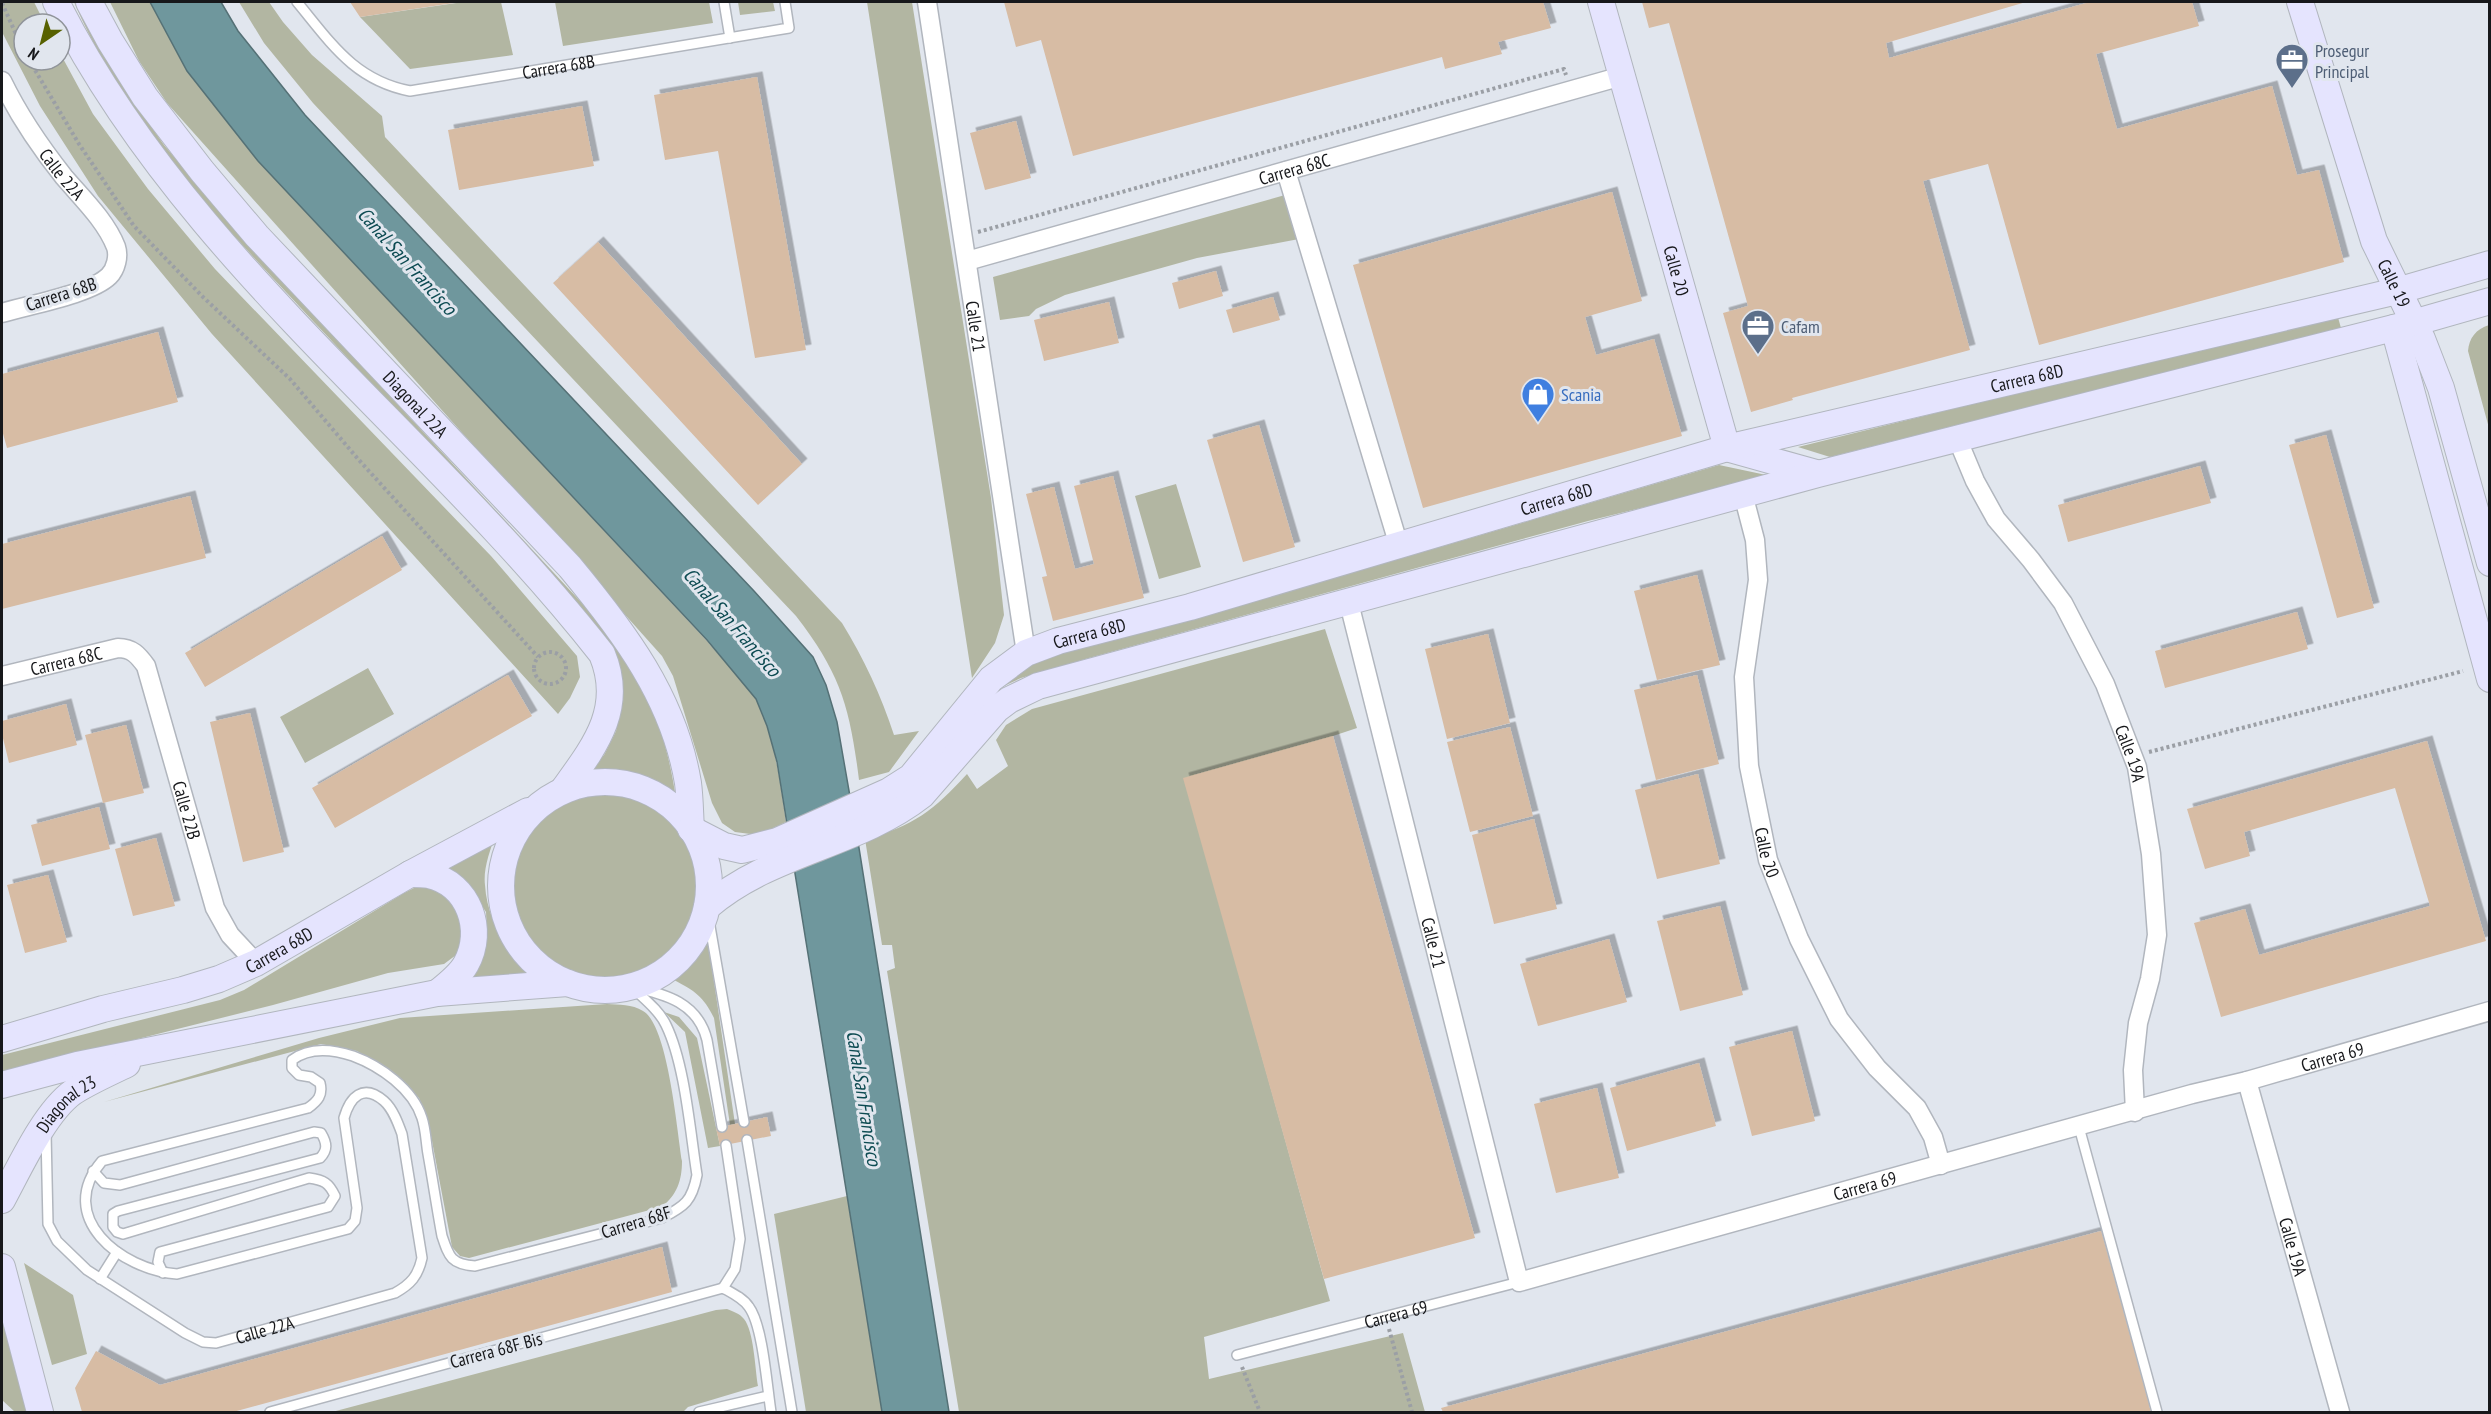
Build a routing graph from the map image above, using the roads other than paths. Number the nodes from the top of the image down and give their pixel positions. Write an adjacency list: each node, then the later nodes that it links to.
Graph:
1 (56, 2): 31 (main road, Diagonal 22A)
2 (89, 2): 34 (main road, Diagonal 22A)
3 (297, 2): 9 (lane, Carrera 68B)
4 (724, 2): 9 (lane)
5 (785, 2): 9 (lane, Carrera 68B)
6 (927, 2): 13 (street, Calle 21)
7 (1601, 2): 10 (main road, Calle 20)
8 (2300, 2): 16 (main road, Calle 19)
9 (730, 38)
10 (1622, 76): 12 (street, Carrera 68C); 21 (main road, Calle 20)
11 (2, 81): 15 (street, Calle 22A)
12 (1287, 171): 13 (street, Carrera 68C); 24 (street)
13 (967, 261): 28 (street, Calle 21)
14 (2490, 264): 16 (main road, Carrera 68D)
15 (115, 268): 18 (street, Carrera 68B)
16 (2397, 291): 19 (main road, Calle 19); 21 (main road, Carrera 68D)
17 (2490, 300): 19 (main road, Carrera 68D)
18 (2, 313)
19 (2404, 325): 20 (main road, Carrera 68D); 25 (main road, Calle 19); 30 (main road, Calle 19)
20 (1957, 438): 22 (main road, Carrera 68D); 47 (street, Calle 19A)
21 (1727, 448): 22 (main road); 24 (main road, Carrera 68D)
22 (1818, 474): 23 (main road, Carrera 68D)
23 (1743, 494): 26 (main road, Carrera 68D); 54 (street, Calle 20)
24 (1399, 546): 28 (main road, Carrera 68D)
25 (2490, 563)
26 (1349, 603): 33 (main road, Carrera 68D); 61 (street, Calle 21)
27 (132, 650): 29 (street, Carrera 68C); 38 (street, Calle 22B)
28 (1026, 653): 33 (main road, Carrera 68D)
29 (2, 676)
30 (2490, 679)
31 (563, 790): 32 (main road); 34 (main road)
32 (536, 807): 36 (main road, Carrera 68D); 39 (main road)
33 (868, 814): 35 (main road, Carrera 68D)
34 (691, 829): 35 (main road, Carrera 68D); 37 (main road)
35 (781, 850): 37 (main road, Carrera 68D)
36 (410, 874): 38 (main road, Carrera 68D); 41 (main road)
37 (707, 907): 40 (main road); 49 (lane)
38 (256, 963): 43 (main road, Carrera 68D)
39 (568, 983): 40 (main road); 41 (main road)
40 (632, 987): 50 (lane); 55 (lane, Carrera 68F)
41 (437, 993): 44 (main road)
42 (2490, 1011): 45 (street, Carrera 69)
43 (2, 1039)
44 (165, 1047): 46 (main road); 48 (main road, Diagonal 23)
45 (2247, 1081): 47 (street, Carrera 69); 71 (street, Calle 19A)
46 (2, 1085)
47 (2135, 1112): 51 (street, Carrera 69)
48 (46, 1121): 56 (main road, Diagonal 23); 60 (lane, Calle 22A)
49 (744, 1122)
50 (722, 1126)
51 (2079, 1127): 54 (street, Carrera 69); 70 (lane)
52 (747, 1140): 69 (lane)
53 (726, 1145): 62 (lane)
54 (1941, 1165): 61 (street, Carrera 69)
55 (93, 1171): 57 (lane); 59 (lane)
56 (2, 1200)
57 (117, 1252): 59 (lane); 60 (lane)
58 (2, 1267): 65 (main road)
59 (163, 1273): 60 (lane, Calle 22A)
60 (100, 1279)
61 (1519, 1282): 63 (lane, Carrera 69)
62 (723, 1288): 64 (lane); 66 (lane, Carrera 68F Bis)
63 (1237, 1355)
64 (768, 1396): 67 (lane); 68 (lane)
65 (40, 1413)
66 (270, 1413)
67 (699, 1413)
68 (771, 1413)
69 (792, 1413)
70 (2157, 1413)
71 (2340, 1413)

